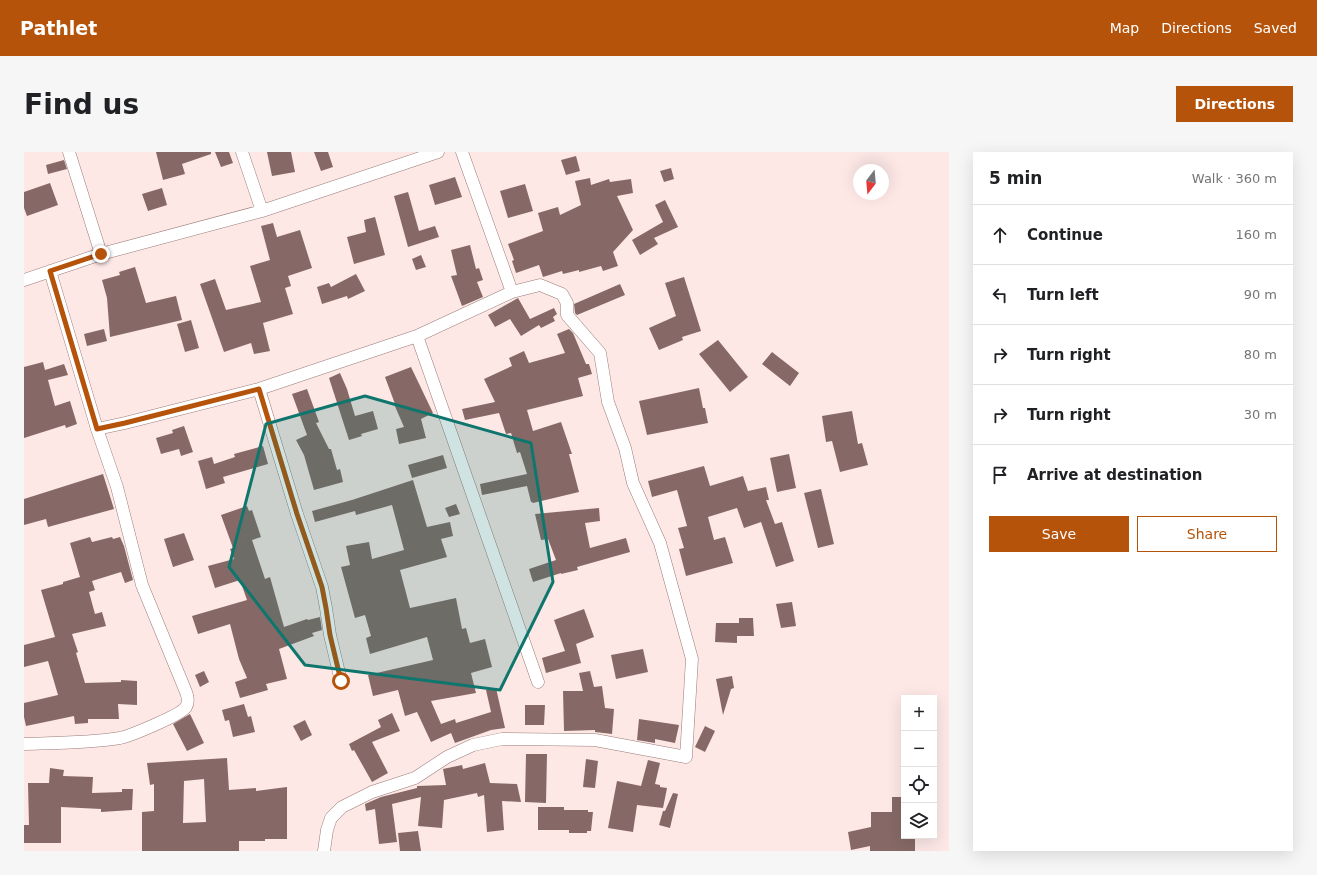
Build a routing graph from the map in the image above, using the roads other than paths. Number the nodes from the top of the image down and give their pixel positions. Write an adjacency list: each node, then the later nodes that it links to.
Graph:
1 (69, 152): 7 (street)
2 (242, 152): 6 (street)
3 (438, 152): 5 (street)
4 (462, 152): 10 (street)
5 (418, 155): 6 (street)
6 (262, 211): 7 (street)
7 (101, 254): 8 (street)
8 (50, 271): 9 (street); 13 (street)
9 (24, 280)
10 (512, 292): 11 (street); 17 (street)
11 (417, 336): 12 (street); 15 (street)
12 (259, 389): 13 (street); 14 (street)
13 (97, 429): 16 (street)
14 (341, 681)
15 (538, 682)
16 (24, 744)
17 (324, 851)

